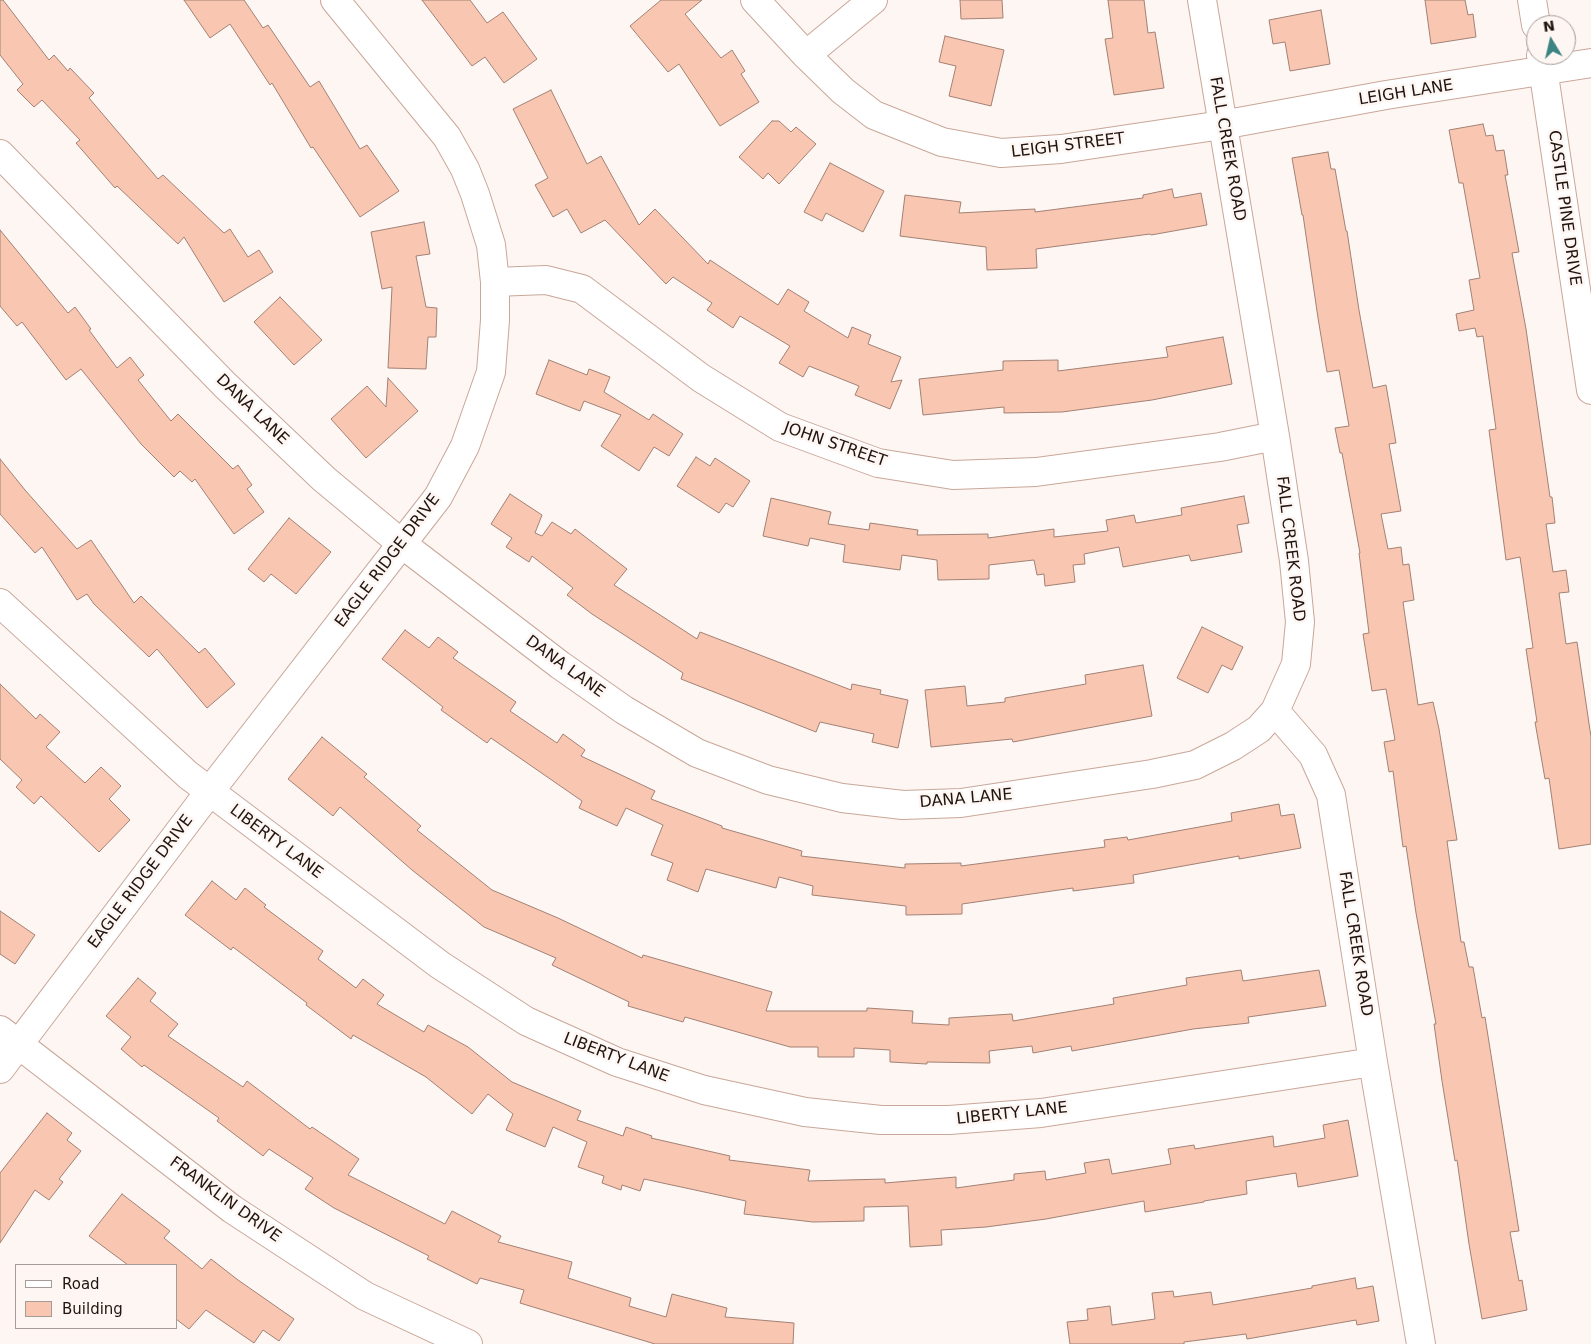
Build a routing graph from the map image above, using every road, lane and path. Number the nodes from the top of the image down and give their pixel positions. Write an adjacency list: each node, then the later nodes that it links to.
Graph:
1 (335, 0): 14 (street, EAGLE RIDGE DRIVE)
2 (755, 0): 7 (street, LEIGH STREET)
3 (874, 0): 7 (street)
4 (1202, 0): 12 (street, FALL CREEK ROAD)
5 (1532, 0): 6 (street)
6 (1534, 15)
7 (806, 55): 12 (street, LEIGH STREET)
8 (1576, 63): 9 (street, LEIGH LANE)
9 (1591, 63)
10 (1532, 65): 12 (street, LEIGH LANE)
11 (1542, 65): 15 (street, CASTLE PINE DRIVE)
12 (1222, 125): 16 (street, FALL CREEK ROAD)
13 (0, 154): 17 (street, DANA LANE)
14 (495, 282): 16 (street, JOHN STREET); 17 (street, EAGLE RIDGE DRIVE)
15 (1591, 390)
16 (1275, 436): 19 (street, FALL CREEK ROAD)
17 (402, 544): 19 (street, DANA LANE); 20 (street, EAGLE RIDGE DRIVE)
18 (0, 603): 20 (street, LIBERTY LANE)
19 (1275, 711): 22 (street, FALL CREEK ROAD)
20 (210, 791): 21 (street, EAGLE RIDGE DRIVE); 22 (street, LIBERTY LANE)
21 (10, 1037): 23 (street, EAGLE RIDGE DRIVE); 24 (street, FRANKLIN DRIVE)
22 (1373, 1062): 25 (street, FALL CREEK ROAD)
23 (0, 1069)
24 (468, 1344)
25 (1422, 1344)

